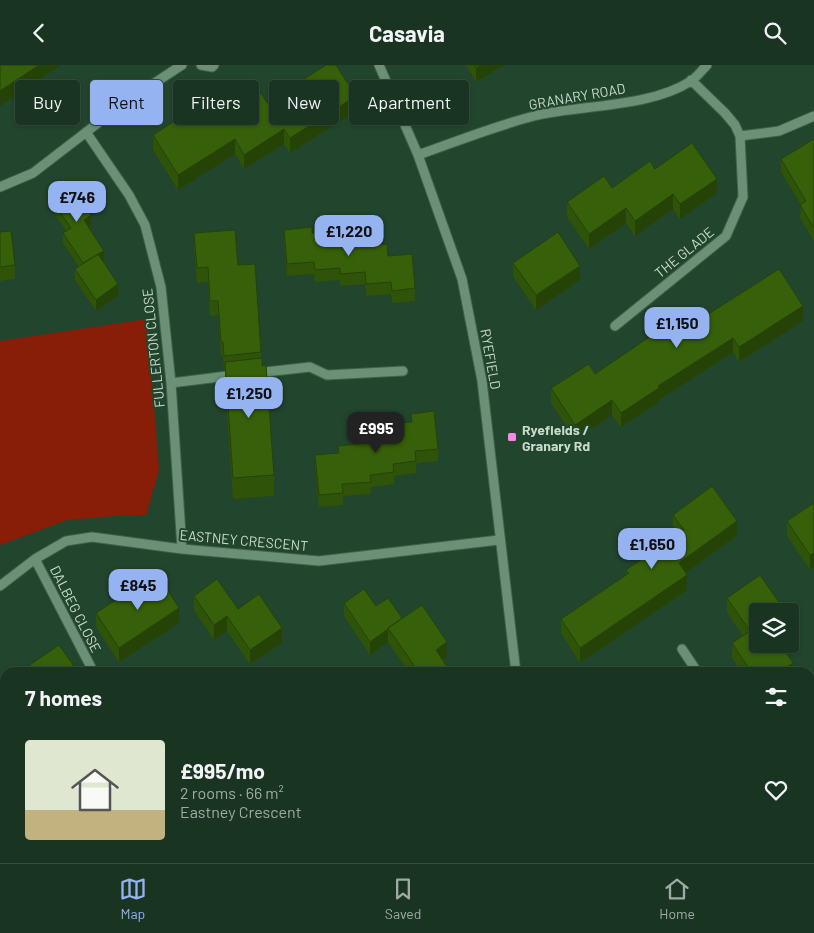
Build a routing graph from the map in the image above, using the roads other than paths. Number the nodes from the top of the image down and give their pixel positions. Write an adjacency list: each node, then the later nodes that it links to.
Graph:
1 (182, 65): 8 (street)
2 (201, 65): 3 (street)
3 (214, 65)
4 (379, 65): 10 (street, RYEFIELD)
5 (708, 65): 6 (street, GRANARY ROAD)
6 (691, 80): 9 (street, THE GLADE); 10 (street, GRANARY ROAD)
7 (814, 116): 9 (street)
8 (86, 133): 11 (street); 14 (street, FULLERTON CLOSE)
9 (740, 136): 12 (street, THE GLADE)
10 (418, 155): 15 (street, RYEFIELD)
11 (0, 187)
12 (615, 326)
13 (403, 371): 14 (street)
14 (171, 383): 16 (street, FULLERTON CLOSE)
15 (500, 540): 16 (street, EASTNEY CRESCENT); 21 (street, RYEFIELD)
16 (182, 549): 17 (street, EASTNEY CRESCENT)
17 (35, 559): 18 (street, EASTNEY CRESCENT); 20 (street, DALBEG CLOSE)
18 (0, 586)
19 (682, 649): 22 (street)
20 (91, 667)
21 (515, 667)
22 (694, 667)

